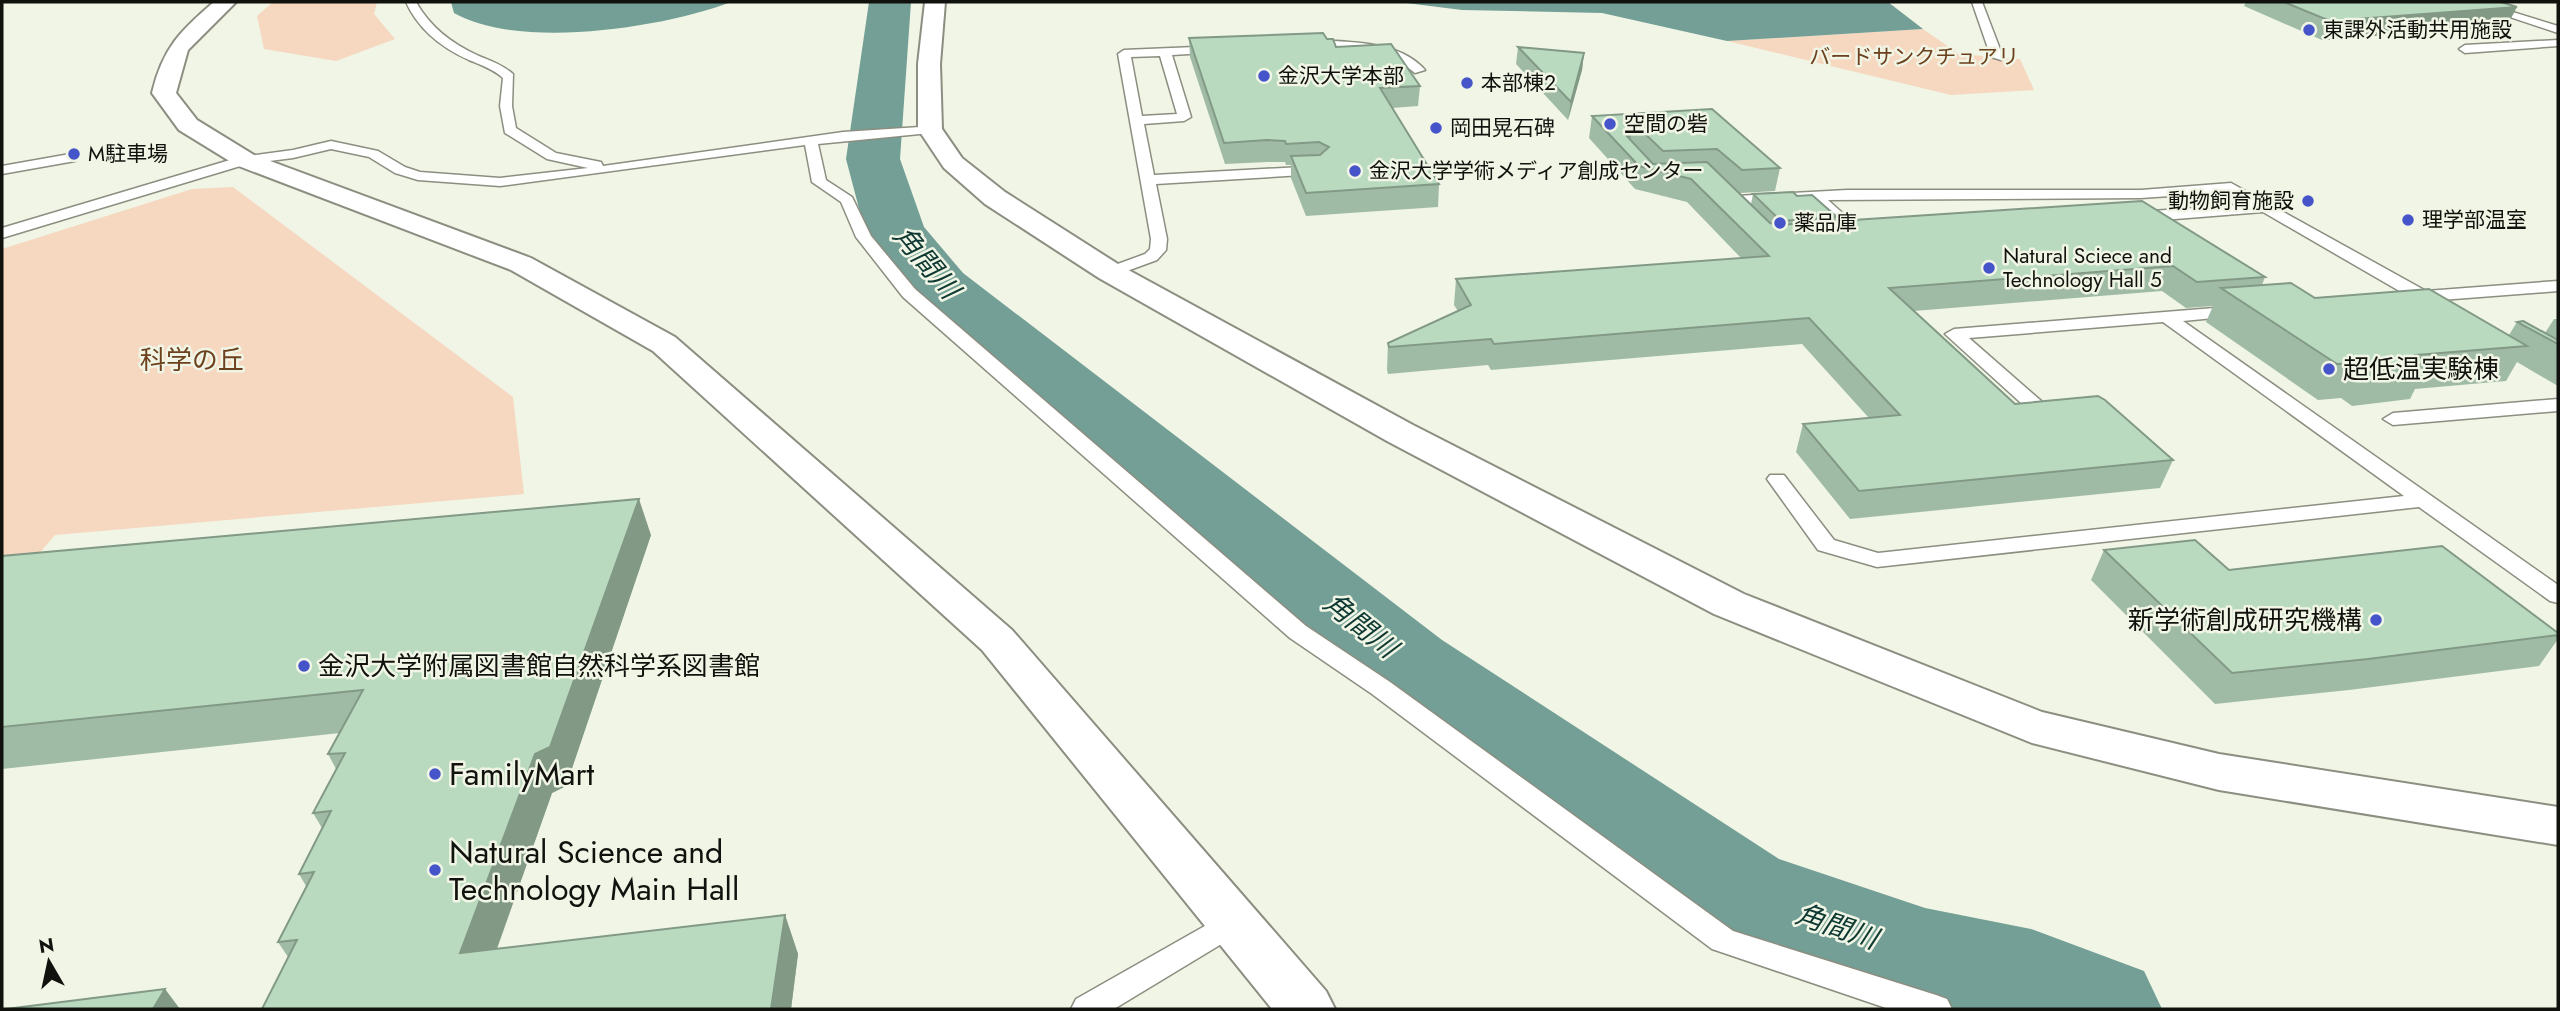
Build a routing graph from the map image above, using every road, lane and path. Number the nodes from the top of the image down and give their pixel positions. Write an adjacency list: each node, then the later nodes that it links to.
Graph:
1 (226, 2): 18 (street)
2 (411, 2): 19 (lane)
3 (935, 2): 15 (street)
4 (1976, 2): 12 (lane)
5 (2470, 2): 6 (lane)
6 (2558, 30)
7 (2558, 43): 10 (lane)
8 (1289, 46): 13 (lane)
9 (1227, 49): 11 (lane)
10 (2465, 49)
11 (1166, 52): 14 (lane); 14 (lane)
12 (1997, 57)
13 (1419, 69)
14 (1137, 120): 22 (lane)
15 (911, 130): 16 (lane); 31 (street)
16 (811, 140): 19 (lane); 48 (lane)
17 (70, 158): 20 (lane)
18 (245, 160): 19 (lane); 29 (lane); 45 (street)
19 (622, 165)
20 (2, 170)
21 (1319, 170): 22 (lane)
22 (1148, 180): 31 (lane)
23 (1716, 185): 25 (lane)
24 (1815, 196): 25 (lane); 26 (lane); 30 (lane)
25 (1732, 201): 27 (lane)
26 (2265, 207): 28 (lane); 33 (lane)
27 (1748, 218)
28 (2160, 232)
29 (2, 233)
30 (1835, 238)
31 (1110, 272): 44 (street)
32 (2558, 286): 33 (lane)
33 (2423, 296): 34 (lane); 36 (lane)
34 (2396, 298)
35 (2261, 309): 37 (lane)
36 (2448, 310)
37 (2167, 317): 39 (lane); 42 (lane)
38 (2558, 405): 40 (lane)
39 (2049, 417)
40 (2393, 419)
41 (1777, 479): 42 (lane)
42 (2425, 500): 43 (lane)
43 (2558, 596)
44 (2558, 826)
45 (1233, 922): 46 (lane); 47 (street)
46 (1087, 1009)
47 (1306, 1009)
48 (1936, 1009)

